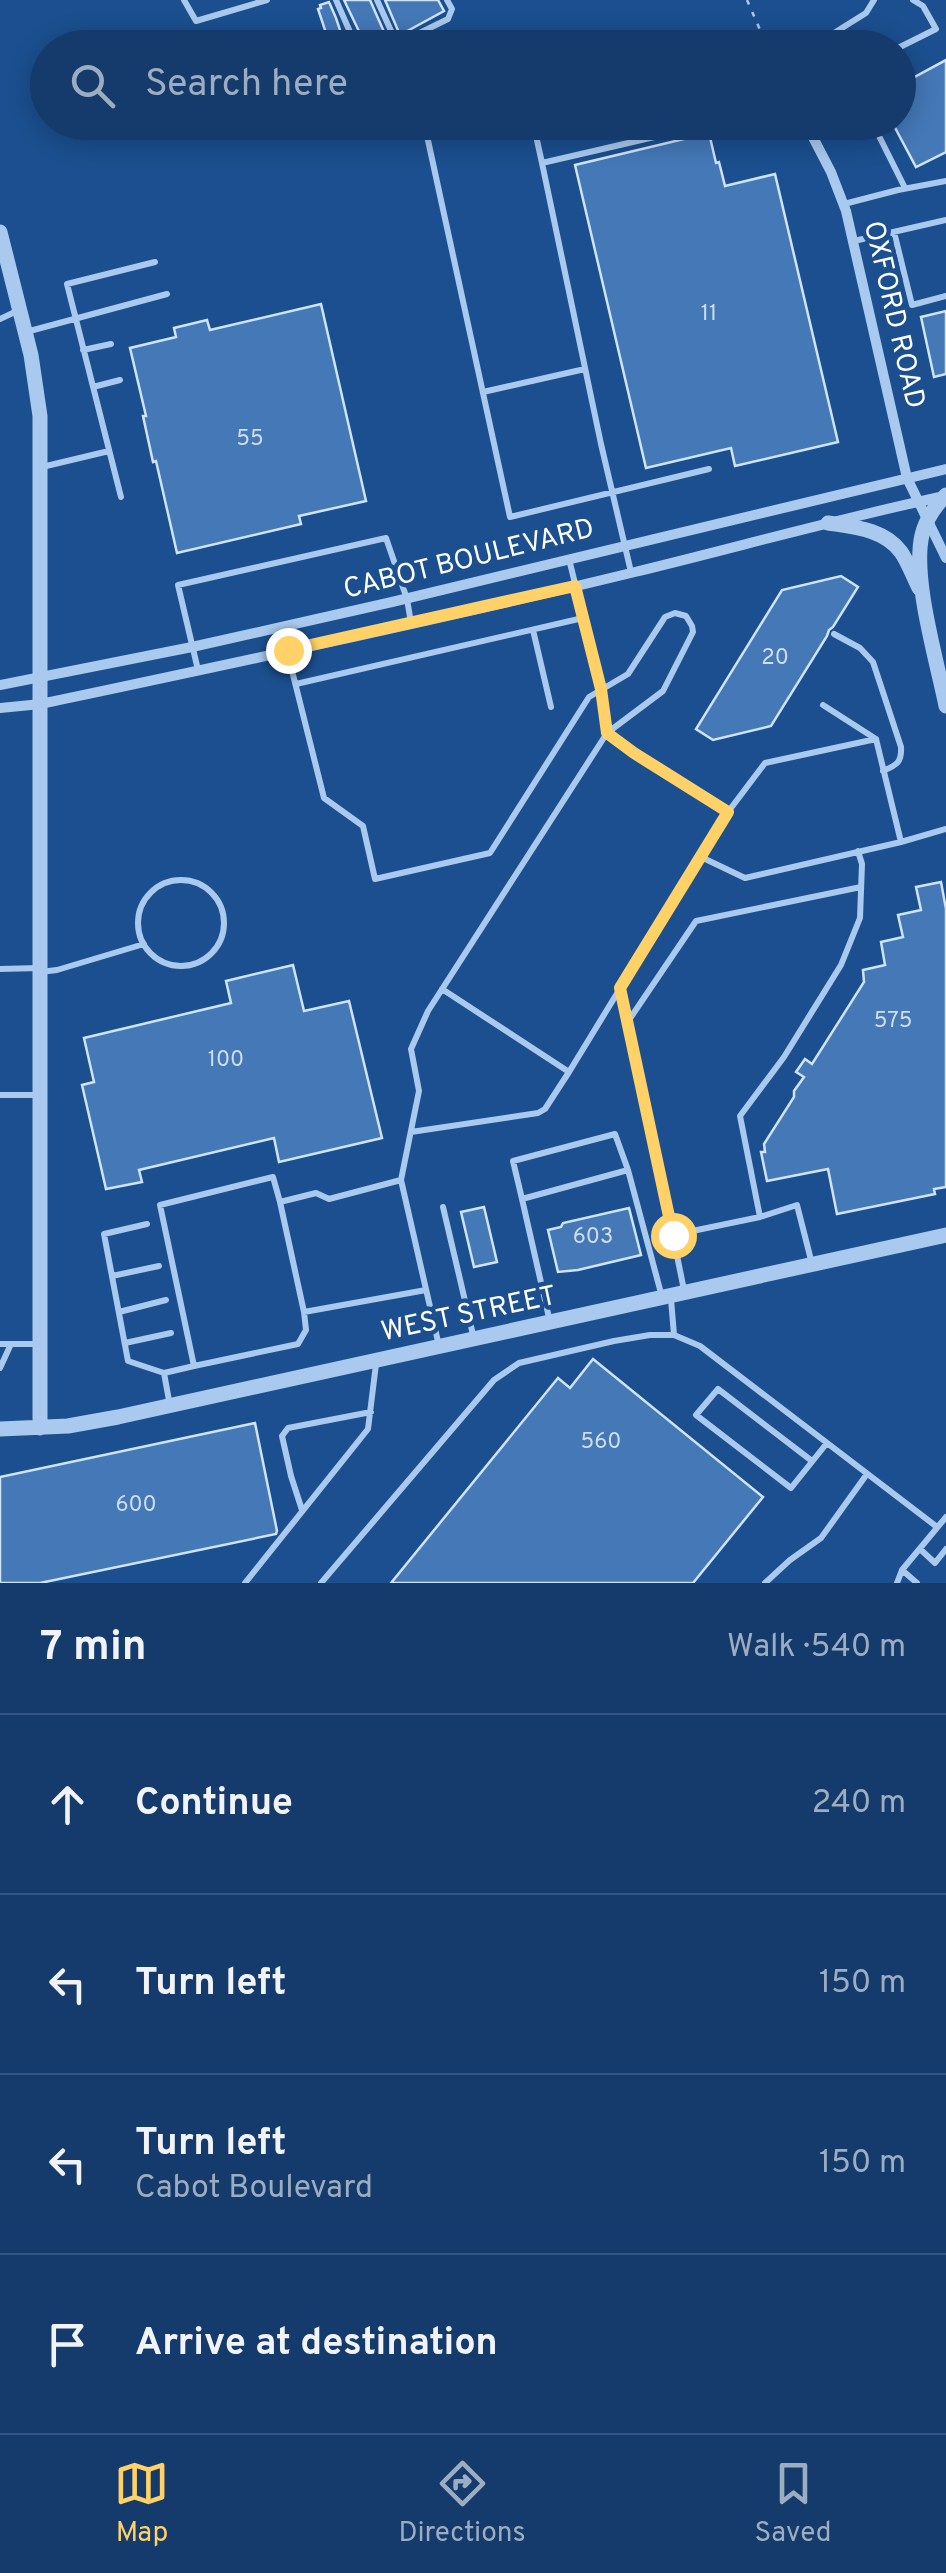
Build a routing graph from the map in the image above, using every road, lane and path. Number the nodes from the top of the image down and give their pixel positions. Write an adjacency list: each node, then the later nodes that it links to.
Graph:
1 (184, 0): 2 (lane)
2 (267, 0)
3 (336, 0): 9 (lane)
4 (377, 0): 10 (lane)
5 (447, 0): 11 (lane)
6 (747, 0): 12 (path)
7 (874, 0): 13 (lane)
8 (914, 0): 14 (lane)
9 (349, 30)
10 (391, 30)
11 (426, 30)
12 (760, 30)
13 (839, 30)
14 (916, 39)
15 (428, 140): 41 (lane)
16 (536, 140): 20 (lane)
17 (639, 140): 20 (lane)
18 (814, 140): 23 (street, OXFORD ROAD)
19 (881, 140): 22 (lane)
20 (542, 162): 38 (lane)
21 (946, 181): 22 (lane)
22 (905, 188): 23 (lane)
23 (844, 204): 27 (street, OXFORD ROAD)
24 (946, 220): 26 (lane)
25 (0, 232): 29 (street)
26 (894, 232): 27 (lane); 31 (lane)
27 (854, 241): 46 (street, OXFORD ROAD)
28 (155, 262): 33 (lane)
29 (5, 275): 32 (street)
30 (167, 294): 33 (lane)
31 (946, 296)
32 (20, 310): 34 (lane); 35 (street)
33 (76, 316): 35 (lane); 37 (lane)
34 (0, 318)
35 (25, 332): 43 (street)
36 (112, 344): 37 (lane)
37 (83, 350): 40 (lane)
38 (585, 369): 41 (lane); 47 (lane)
39 (120, 380): 40 (lane)
40 (93, 387): 42 (lane)
41 (483, 392): 47 (lane)
42 (109, 451): 43 (lane); 49 (lane)
43 (41, 468): 68 (street)
44 (709, 469): 47 (lane)
45 (946, 469): 46 (street, CABOT BOULEVARD)
46 (908, 478): 50 (street, OXFORD ROAD); 53 (street, CABOT BOULEVARD)
47 (612, 494): 53 (lane)
48 (946, 496): 50 (street, CABOT BOULEVARD); 51 (street)
49 (121, 497)
50 (918, 502): 51 (street, OXFORD ROAD); 52 (street, CABOT BOULEVARD)
51 (927, 520): 55 (street, OXFORD ROAD); 59 (street)
52 (828, 523): 56 (street, CABOT BOULEVARD); 59 (street)
53 (624, 545): 54 (street, CABOT BOULEVARD); 56 (lane)
54 (569, 558): 57 (lane); 58 (street, CABOT BOULEVARD)
55 (946, 558)
56 (632, 573): 57 (street, CABOT BOULEVARD)
57 (575, 586): 60 (lane); 61 (street, CABOT BOULEVARD)
58 (407, 599): 61 (lane); 62 (street, CABOT BOULEVARD); 65 (lane)
59 (924, 599): 74 (street)
60 (583, 618): 63 (lane); 71 (lane)
61 (411, 624): 66 (street, CABOT BOULEVARD)
62 (281, 627): 65 (street, CABOT BOULEVARD); 66 (lane)
63 (533, 630): 70 (lane); 76 (lane)
64 (834, 634): 79 (lane)
65 (192, 647): 67 (lane); 68 (street, CABOT BOULEVARD)
66 (288, 650): 67 (street, CABOT BOULEVARD); 70 (lane)
67 (198, 670): 72 (street, CABOT BOULEVARD)
68 (41, 678): 69 (street, CABOT BOULEVARD); 72 (street)
69 (0, 684)
70 (296, 684): 71 (lane)
71 (601, 689): 77 (lane); 77 (lane)
72 (41, 704): 75 (street, CABOT BOULEVARD); 88 (street)
73 (822, 705): 78 (lane)
74 (946, 706)
75 (0, 708)
76 (551, 708)
77 (607, 733): 80 (lane); 90 (lane)
78 (876, 739): 79 (lane); 80 (lane)
79 (883, 771): 82 (lane)
80 (728, 812): 84 (lane)
81 (946, 829): 82 (lane)
82 (902, 842): 83 (lane)
83 (858, 850): 84 (lane); 85 (lane)
84 (701, 857): 89 (lane)
85 (861, 886): 91 (lane); 101 (lane)
86 (144, 944): 86 (lane); 88 (lane)
87 (0, 969): 88 (lane)
88 (40, 970): 94 (street)
89 (620, 988): 91 (lane); 92 (lane)
90 (442, 989): 92 (lane); 95 (lane)
91 (629, 1020): 103 (lane)
92 (569, 1072): 95 (lane)
93 (0, 1095): 94 (lane)
94 (40, 1095): 120 (street)
95 (410, 1132): 97 (lane)
96 (628, 1170): 98 (lane); 98 (lane); 109 (lane)
97 (401, 1180): 99 (lane); 108 (lane)
98 (522, 1199): 113 (lane)
99 (280, 1202): 112 (lane); 123 (lane)
100 (443, 1207): 116 (lane)
101 (760, 1217): 103 (lane); 105 (lane)
102 (147, 1224): 107 (lane)
103 (673, 1235): 109 (lane)
104 (946, 1235): 105 (street, WEST STREET)
105 (812, 1265): 109 (street, WEST STREET)
106 (159, 1266): 107 (lane)
107 (112, 1276): 111 (lane)
108 (426, 1290): 112 (lane); 121 (lane)
109 (673, 1296): 113 (street, WEST STREET); 115 (lane)
110 (166, 1300): 111 (lane)
111 (119, 1312): 117 (lane)
112 (304, 1312): 123 (lane)
113 (550, 1323): 116 (street, WEST STREET)
114 (171, 1333): 117 (lane)
115 (674, 1335): 130 (lane); 140 (lane)
116 (474, 1340): 121 (street, WEST STREET)
117 (125, 1343): 125 (lane)
118 (0, 1344): 119 (lane)
119 (11, 1344): 120 (lane); 124 (lane)
120 (40, 1344): 128 (street)
121 (440, 1348): 122 (street, WEST STREET)
122 (376, 1361): 126 (street, WEST STREET); 127 (lane)
123 (194, 1366): 125 (lane)
124 (0, 1368)
125 (164, 1372): 126 (lane)
126 (170, 1406): 128 (street, WEST STREET)
127 (370, 1412): 133 (lane); 133 (lane)
128 (40, 1428): 129 (street, WEST STREET)
129 (0, 1429)
130 (827, 1443): 131 (lane); 132 (lane)
131 (812, 1461): 131 (lane)
132 (868, 1474): 135 (lane); 141 (lane)
133 (303, 1511): 139 (lane)
134 (946, 1517): 135 (lane)
135 (938, 1527): 136 (lane)
136 (920, 1549): 137 (lane); 138 (lane)
137 (946, 1550)
138 (902, 1570): 142 (lane); 143 (lane)
139 (245, 1583)
140 (321, 1583)
141 (765, 1583)
142 (897, 1583)
143 (917, 1583)

